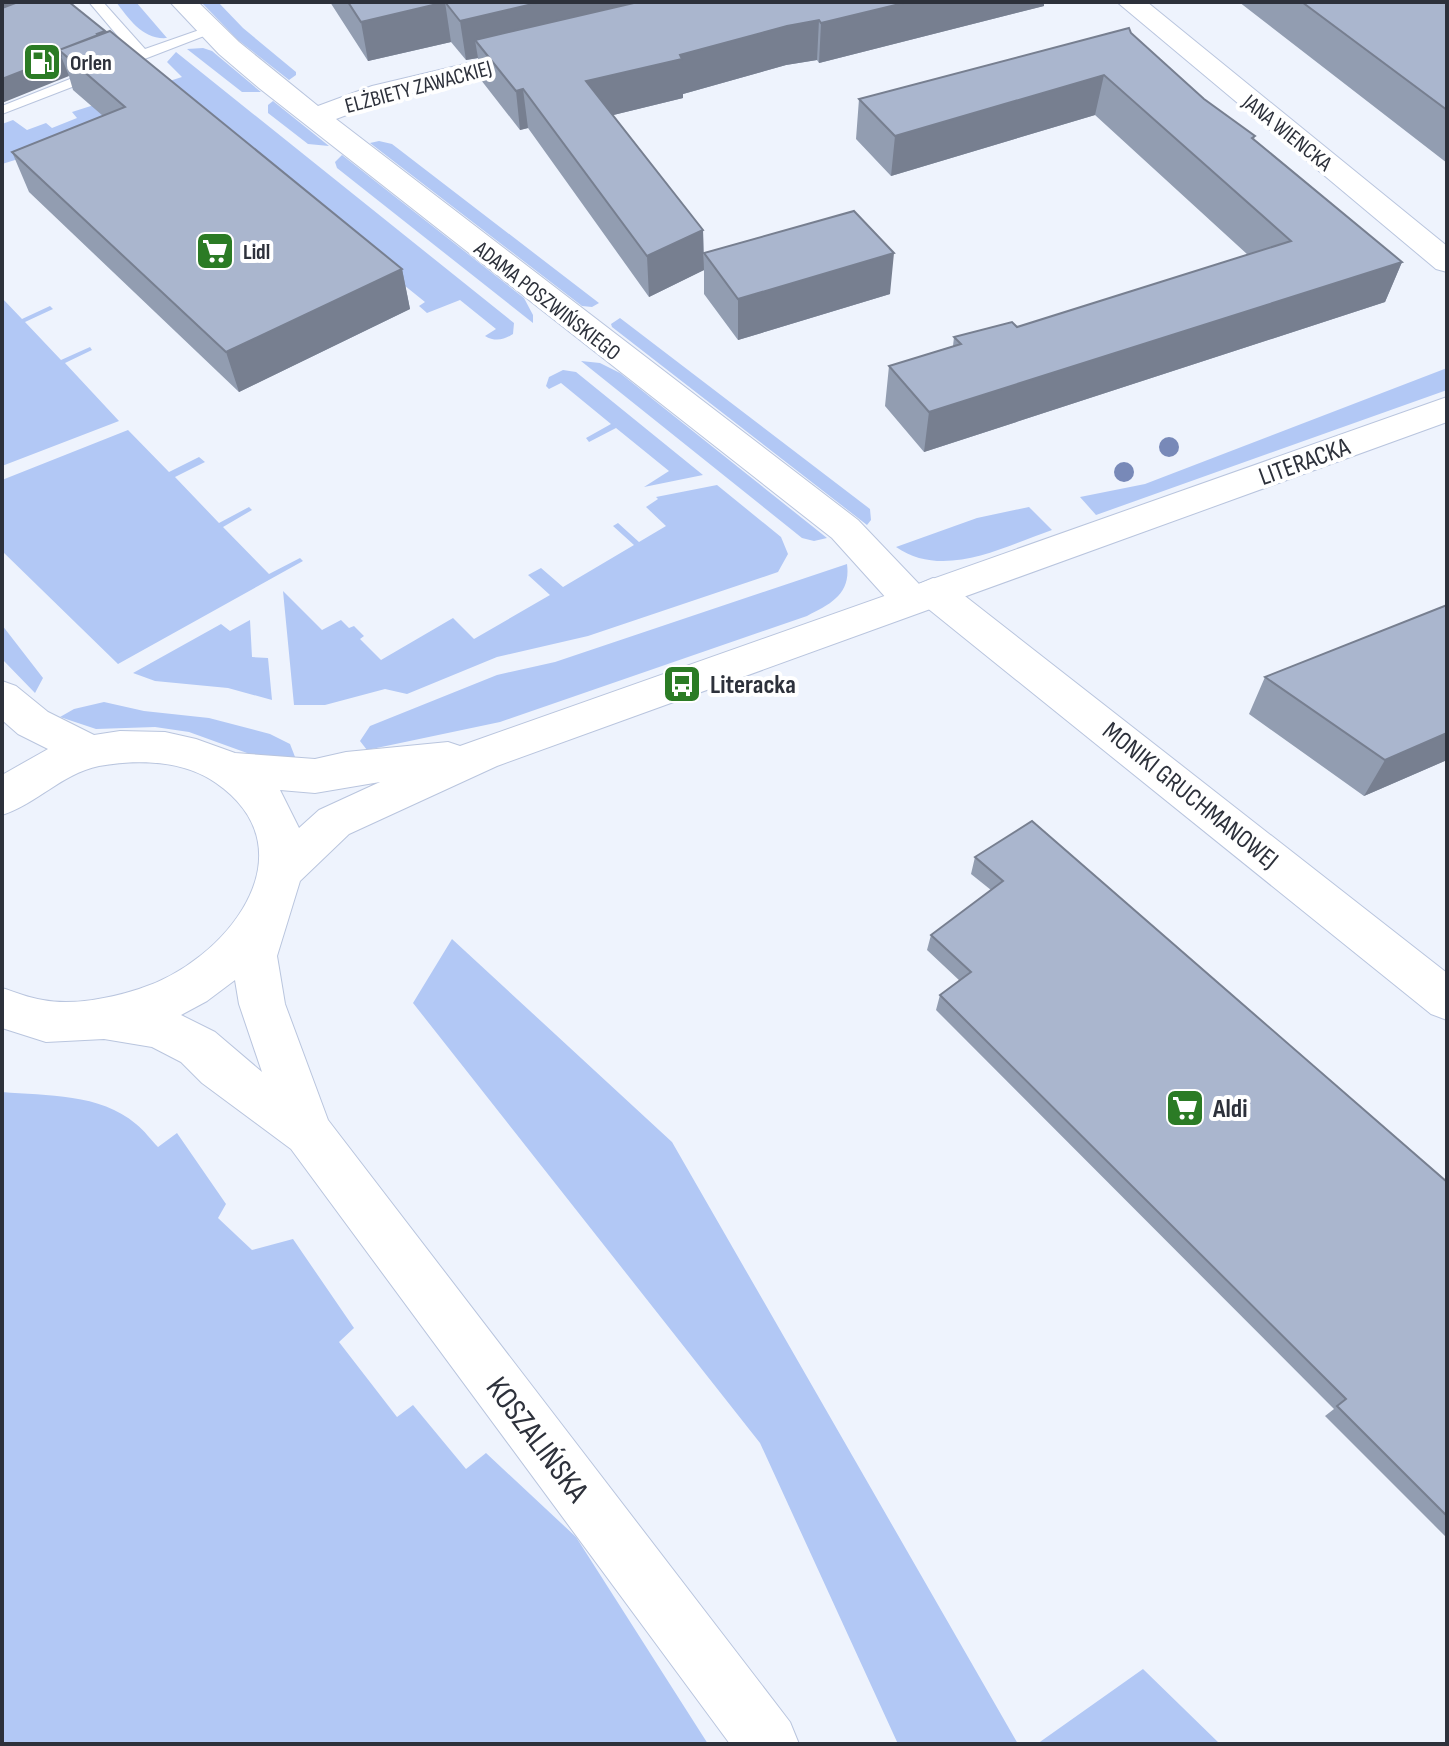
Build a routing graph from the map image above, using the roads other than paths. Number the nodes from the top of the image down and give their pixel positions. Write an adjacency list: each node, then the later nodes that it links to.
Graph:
1 (96, 2): 6 (lane)
2 (183, 2): 4 (street, ADAMA POSZWIŃSKIEGO)
3 (1130, 2): 9 (street, JANA WIENCKA)
4 (210, 31): 6 (lane); 8 (street, ADAMA POSZWIŃSKIEGO)
5 (560, 49): 8 (street, ELŻBIETY ZAWACKIEJ)
6 (142, 55): 7 (lane)
7 (3, 110)
8 (315, 117): 11 (street, ADAMA POSZWIŃSKIEGO)
9 (1447, 262)
10 (1447, 409): 11 (street, LITERACKA)
11 (922, 596): 14 (street, LITERACKA); 18 (street, MONIKI GRUCHMANOWEJ)
12 (2, 697): 13 (street)
13 (87, 750): 15 (street); 16 (street)
14 (482, 754): 15 (street, LITERACKA); 17 (street, LITERACKA)
15 (235, 770): 17 (street)
16 (2, 798)
17 (272, 895): 20 (street, LITERACKA); 21 (street, KOSZALIŃSKA)
18 (1447, 1000)
19 (2, 1008): 20 (street)
20 (108, 1020): 21 (street, KOSZALIŃSKA)
21 (308, 1133): 22 (street, KOSZALIŃSKA)
22 (768, 1744)

